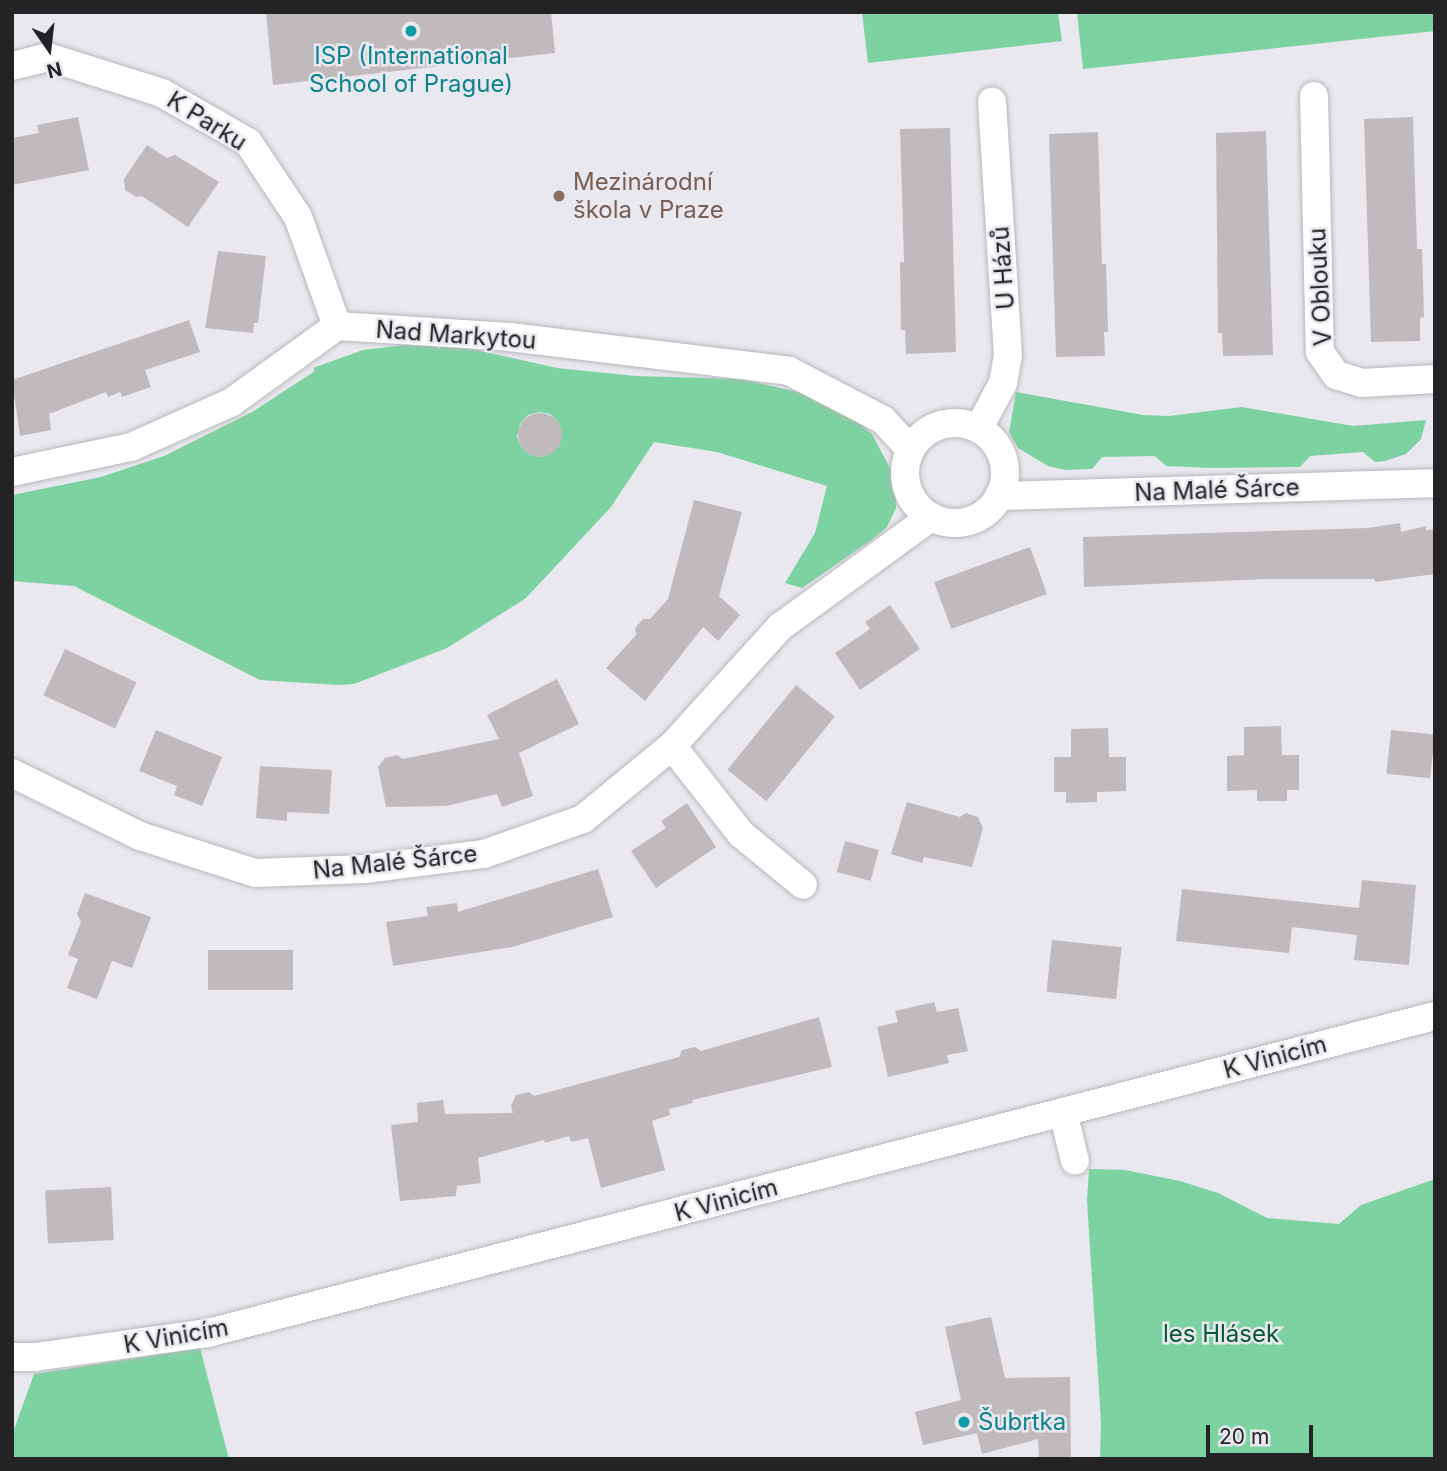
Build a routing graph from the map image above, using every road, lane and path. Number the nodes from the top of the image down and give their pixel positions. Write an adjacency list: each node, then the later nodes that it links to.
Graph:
1 (12, 66): 4 (street, K Parku)
2 (1314, 96): 5 (street, V Oblouku)
3 (992, 102): 6 (street, U Házů)
4 (337, 326): 7 (street, Nad Markytou); 8 (street)
5 (1435, 379)
6 (979, 428): 7 (street); 10 (street)
7 (910, 449): 11 (street)
8 (12, 472)
9 (1435, 482): 10 (street, Na Malé Šárce)
10 (999, 496): 11 (street)
11 (931, 517): 12 (street, Na Malé Šárce)
12 (672, 747): 13 (street, Na Malé Šárce); 14 (street)
13 (12, 773)
14 (803, 885)
15 (1435, 1016): 16 (street, K Vinicím)
16 (1063, 1112): 17 (street); 18 (street, K Vinicím)
17 (1075, 1161)
18 (12, 1357)

